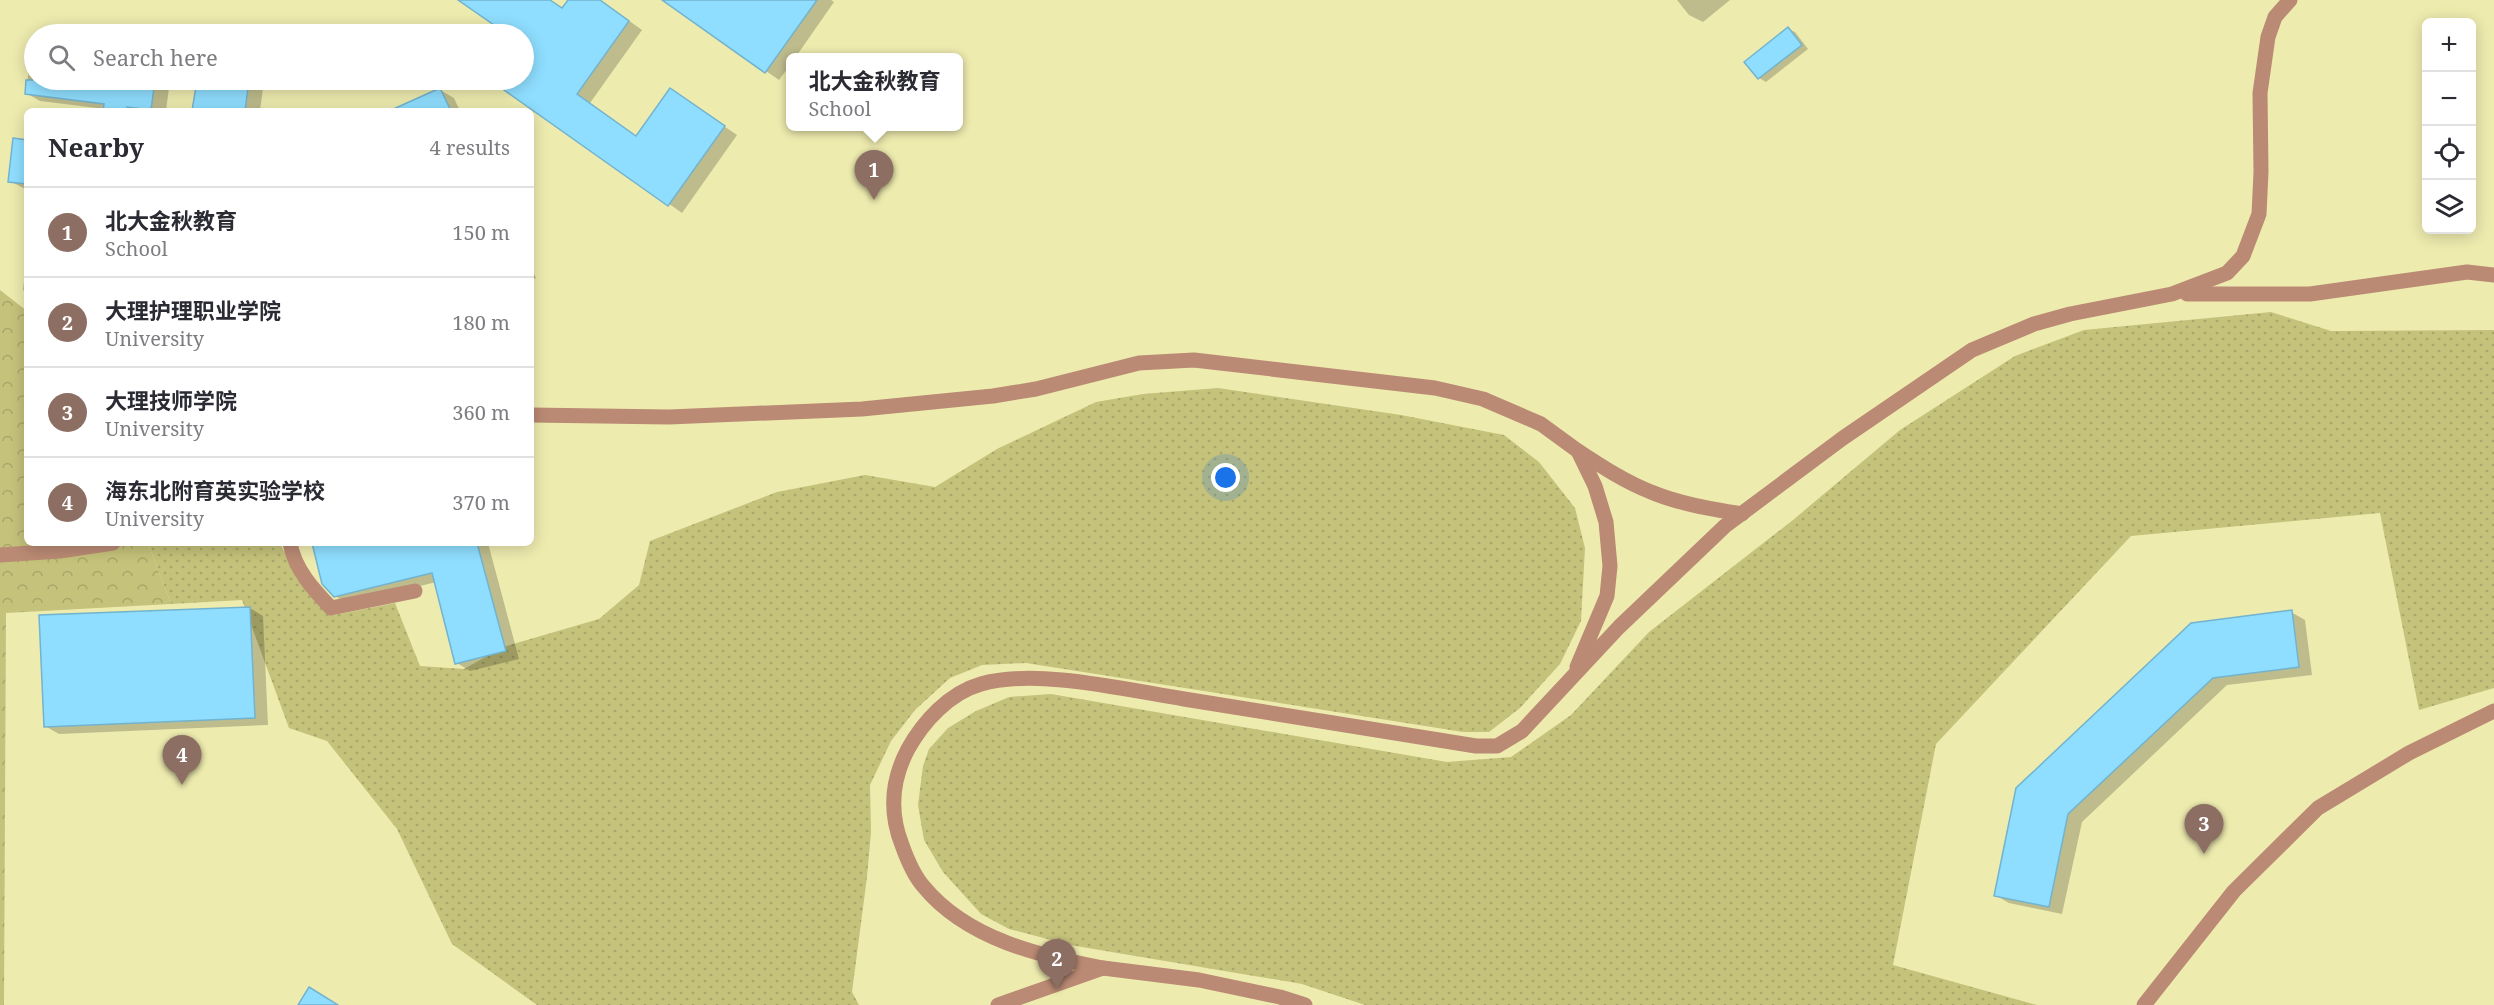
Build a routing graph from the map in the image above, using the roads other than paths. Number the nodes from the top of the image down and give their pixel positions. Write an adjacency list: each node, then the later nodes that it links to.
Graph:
1 (2290, 0): 3 (street)
2 (2494, 275): 3 (street)
3 (2172, 294): 6 (street)
4 (534, 415): 5 (street)
5 (1578, 451): 6 (street); 11 (street)
6 (1742, 514): 11 (street)
7 (93, 546): 9 (street)
8 (291, 546): 10 (street)
9 (0, 555)
10 (415, 591)
11 (1571, 680): 13 (street)
12 (2494, 711): 16 (street)
13 (1103, 968): 14 (street); 15 (street)
14 (998, 1005)
15 (1305, 1005)
16 (2144, 1005)

